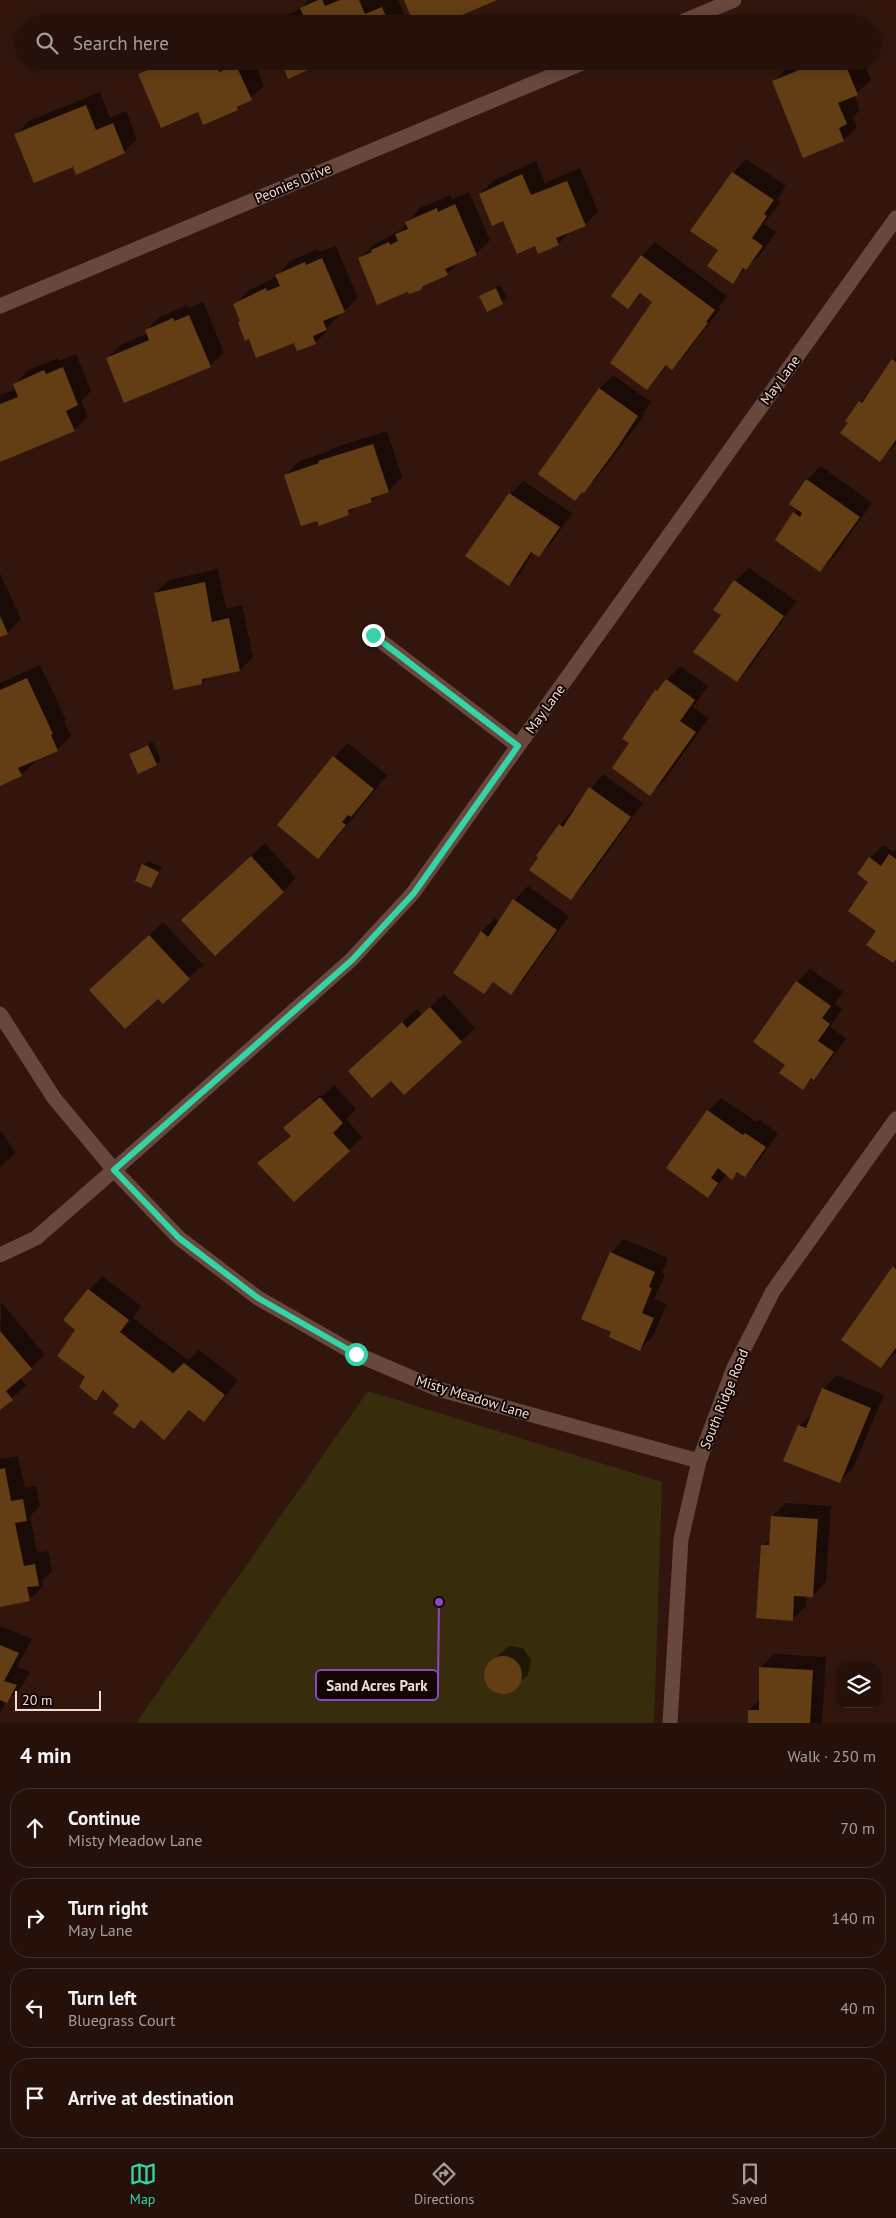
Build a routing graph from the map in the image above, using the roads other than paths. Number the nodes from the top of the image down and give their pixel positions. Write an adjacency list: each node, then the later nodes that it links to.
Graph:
1 (734, 0): 2 (street)
2 (698, 15)
3 (565, 70): 5 (street, Peonies Drive)
4 (896, 218): 7 (street, May Lane)
5 (0, 306)
6 (373, 635): 7 (street)
7 (518, 746): 10 (street, May Lane)
8 (0, 1014): 10 (street, Misty Meadow Lane)
9 (896, 1119): 12 (street, South Ridge Road)
10 (114, 1170): 11 (street, May Lane); 12 (street, Misty Meadow Lane)
11 (0, 1255)
12 (699, 1461): 13 (street, South Ridge Road)
13 (670, 1723)

